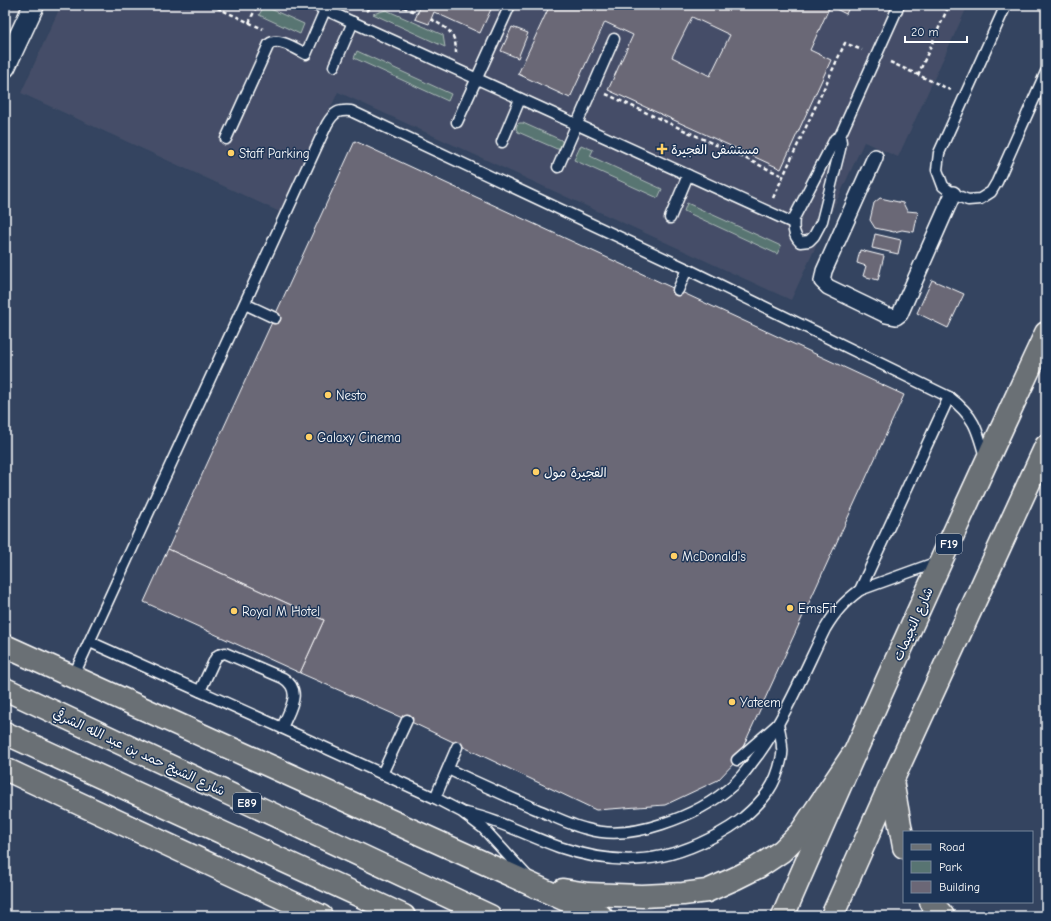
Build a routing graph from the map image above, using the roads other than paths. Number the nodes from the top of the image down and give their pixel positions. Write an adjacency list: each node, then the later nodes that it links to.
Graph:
1 (34, 5): 10 (street)
2 (315, 5): 6 (lane)
3 (510, 5): 12 (lane)
4 (899, 5): 16 (lane)
5 (1006, 5): 22 (lane)
6 (325, 10): 7 (lane); 17 (lane)
7 (353, 22): 9 (lane); 12 (lane)
8 (614, 39): 15 (lane)
9 (334, 66)
10 (5, 67)
11 (1046, 72): 22 (lane)
12 (477, 79): 13 (lane); 14 (lane)
13 (520, 98): 15 (lane); 18 (lane)
14 (457, 122)
15 (577, 124): 20 (lane); 21 (lane)
16 (840, 136): 24 (lane); 24 (lane)
17 (226, 138)
18 (502, 142)
19 (875, 157): 22 (street)
20 (558, 168)
21 (688, 175): 23 (lane); 24 (lane)
22 (952, 194)
23 (670, 218)
24 (793, 223)
25 (687, 269): 26 (lane); 27 (lane); 30 (lane)
26 (678, 290)
27 (245, 304): 28 (lane); 35 (lane)
28 (275, 318)
29 (1046, 333): 32 (main road, شارع النجيمات / F19)
30 (949, 397): 32 (lane); 34 (lane)
31 (1046, 446): 50 (main road)
32 (986, 461): 33 (main road, شارع النجيمات / F19)
33 (941, 560): 34 (lane); 45 (main road, شارع النجيمات / F19)
34 (860, 590): 41 (lane)
35 (90, 642): 37 (lane); 39 (lane)
36 (5, 646): 37 (main road)
37 (74, 677): 54 (main road)
38 (5, 689): 58 (main road, شارع الشيخ حمد بن عبد الله الشرقي / E89)
39 (200, 691): 42 (lane); 42 (lane)
40 (407, 720): 49 (lane)
41 (778, 724): 46 (lane); 48 (lane); 52 (lane)
42 (282, 728): 49 (lane)
43 (5, 733): 57 (main road)
44 (457, 747): 48 (lane)
45 (852, 756): 54 (main road); 60 (main road, شارع النجيمات / F19)
46 (736, 760)
47 (5, 769): 56 (main road)
48 (448, 769): 51 (lane)
49 (382, 774): 51 (lane)
50 (892, 781): 53 (main road); 61 (main road)
51 (435, 798): 52 (lane)
52 (462, 812): 54 (lane)
53 (903, 842)
54 (533, 884): 59 (main road)
55 (931, 903): 62 (main road)
56 (321, 916)
57 (404, 916)
58 (490, 916)
59 (601, 916)
60 (784, 916)
61 (832, 916)
62 (942, 916)

